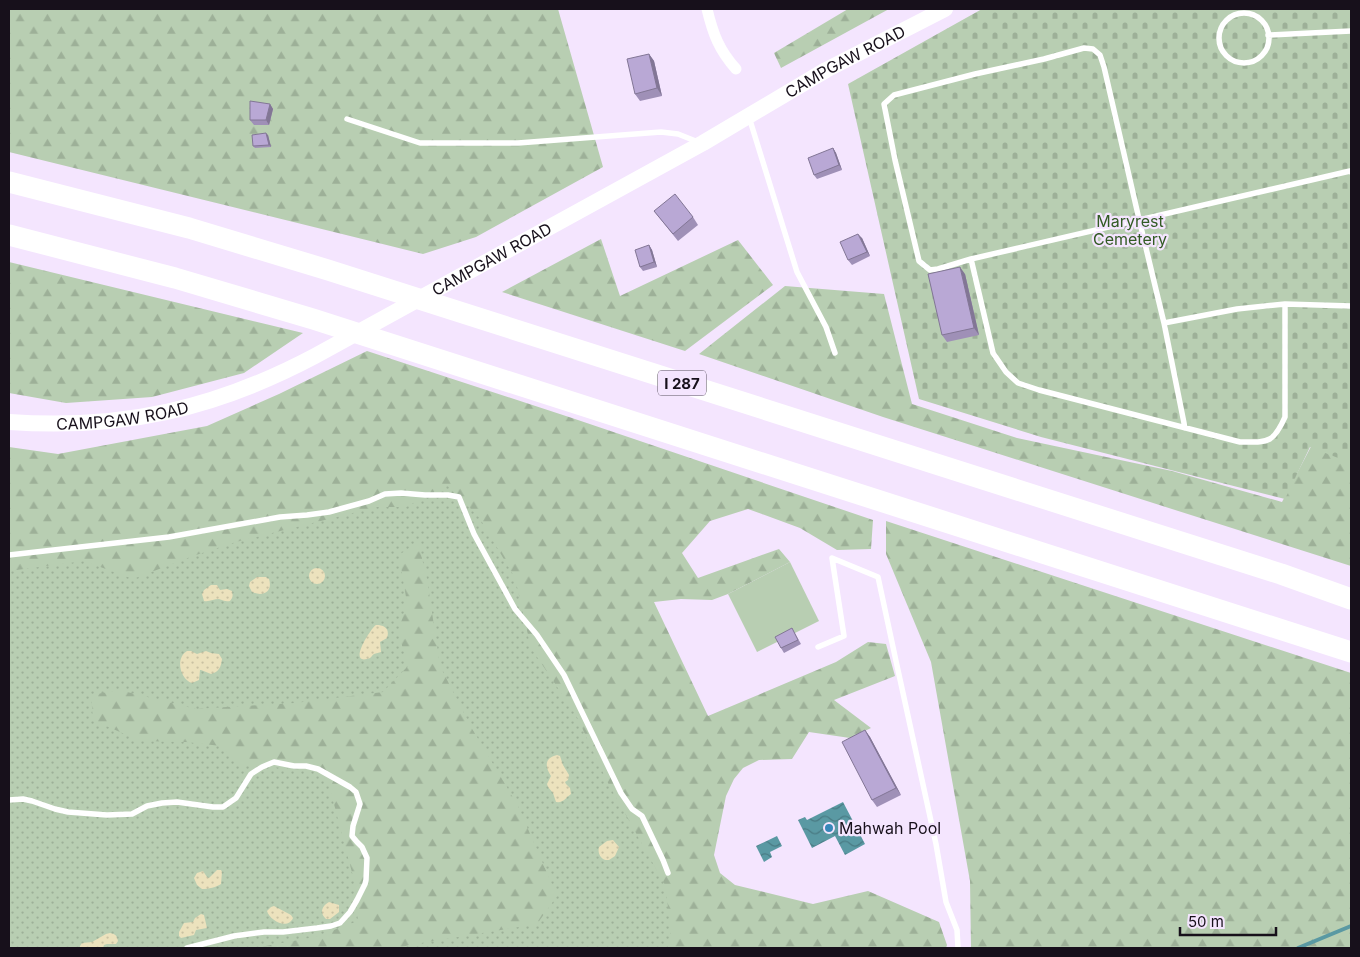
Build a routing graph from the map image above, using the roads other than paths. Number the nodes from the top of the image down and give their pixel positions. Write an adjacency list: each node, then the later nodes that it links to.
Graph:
1 (707, 9): 5 (street)
2 (945, 9): 6 (main road, CAMPGAW ROAD)
3 (1351, 31): 4 (lane)
4 (1268, 35): 4 (lane)
5 (736, 68)
6 (749, 115): 8 (main road, CAMPGAW ROAD); 17 (lane)
7 (347, 119): 8 (lane)
8 (703, 143): 18 (main road, CAMPGAW ROAD)
9 (1351, 172): 11 (lane)
10 (9, 182): 21 (highway, I 287)
11 (1139, 219): 13 (lane); 13 (lane); 16 (lane)
12 (9, 235): 23 (highway)
13 (971, 259): 19 (lane)
14 (1286, 304): 15 (lane); 16 (lane); 19 (lane)
15 (1351, 306)
16 (1164, 322): 19 (lane)
17 (835, 353)
18 (9, 422)
19 (1185, 428)
20 (9, 555): 25 (lane)
21 (1351, 599)
22 (818, 647): 27 (lane)
23 (1351, 652)
24 (9, 800): 26 (lane)
25 (668, 873)
26 (187, 948)
27 (958, 948)

